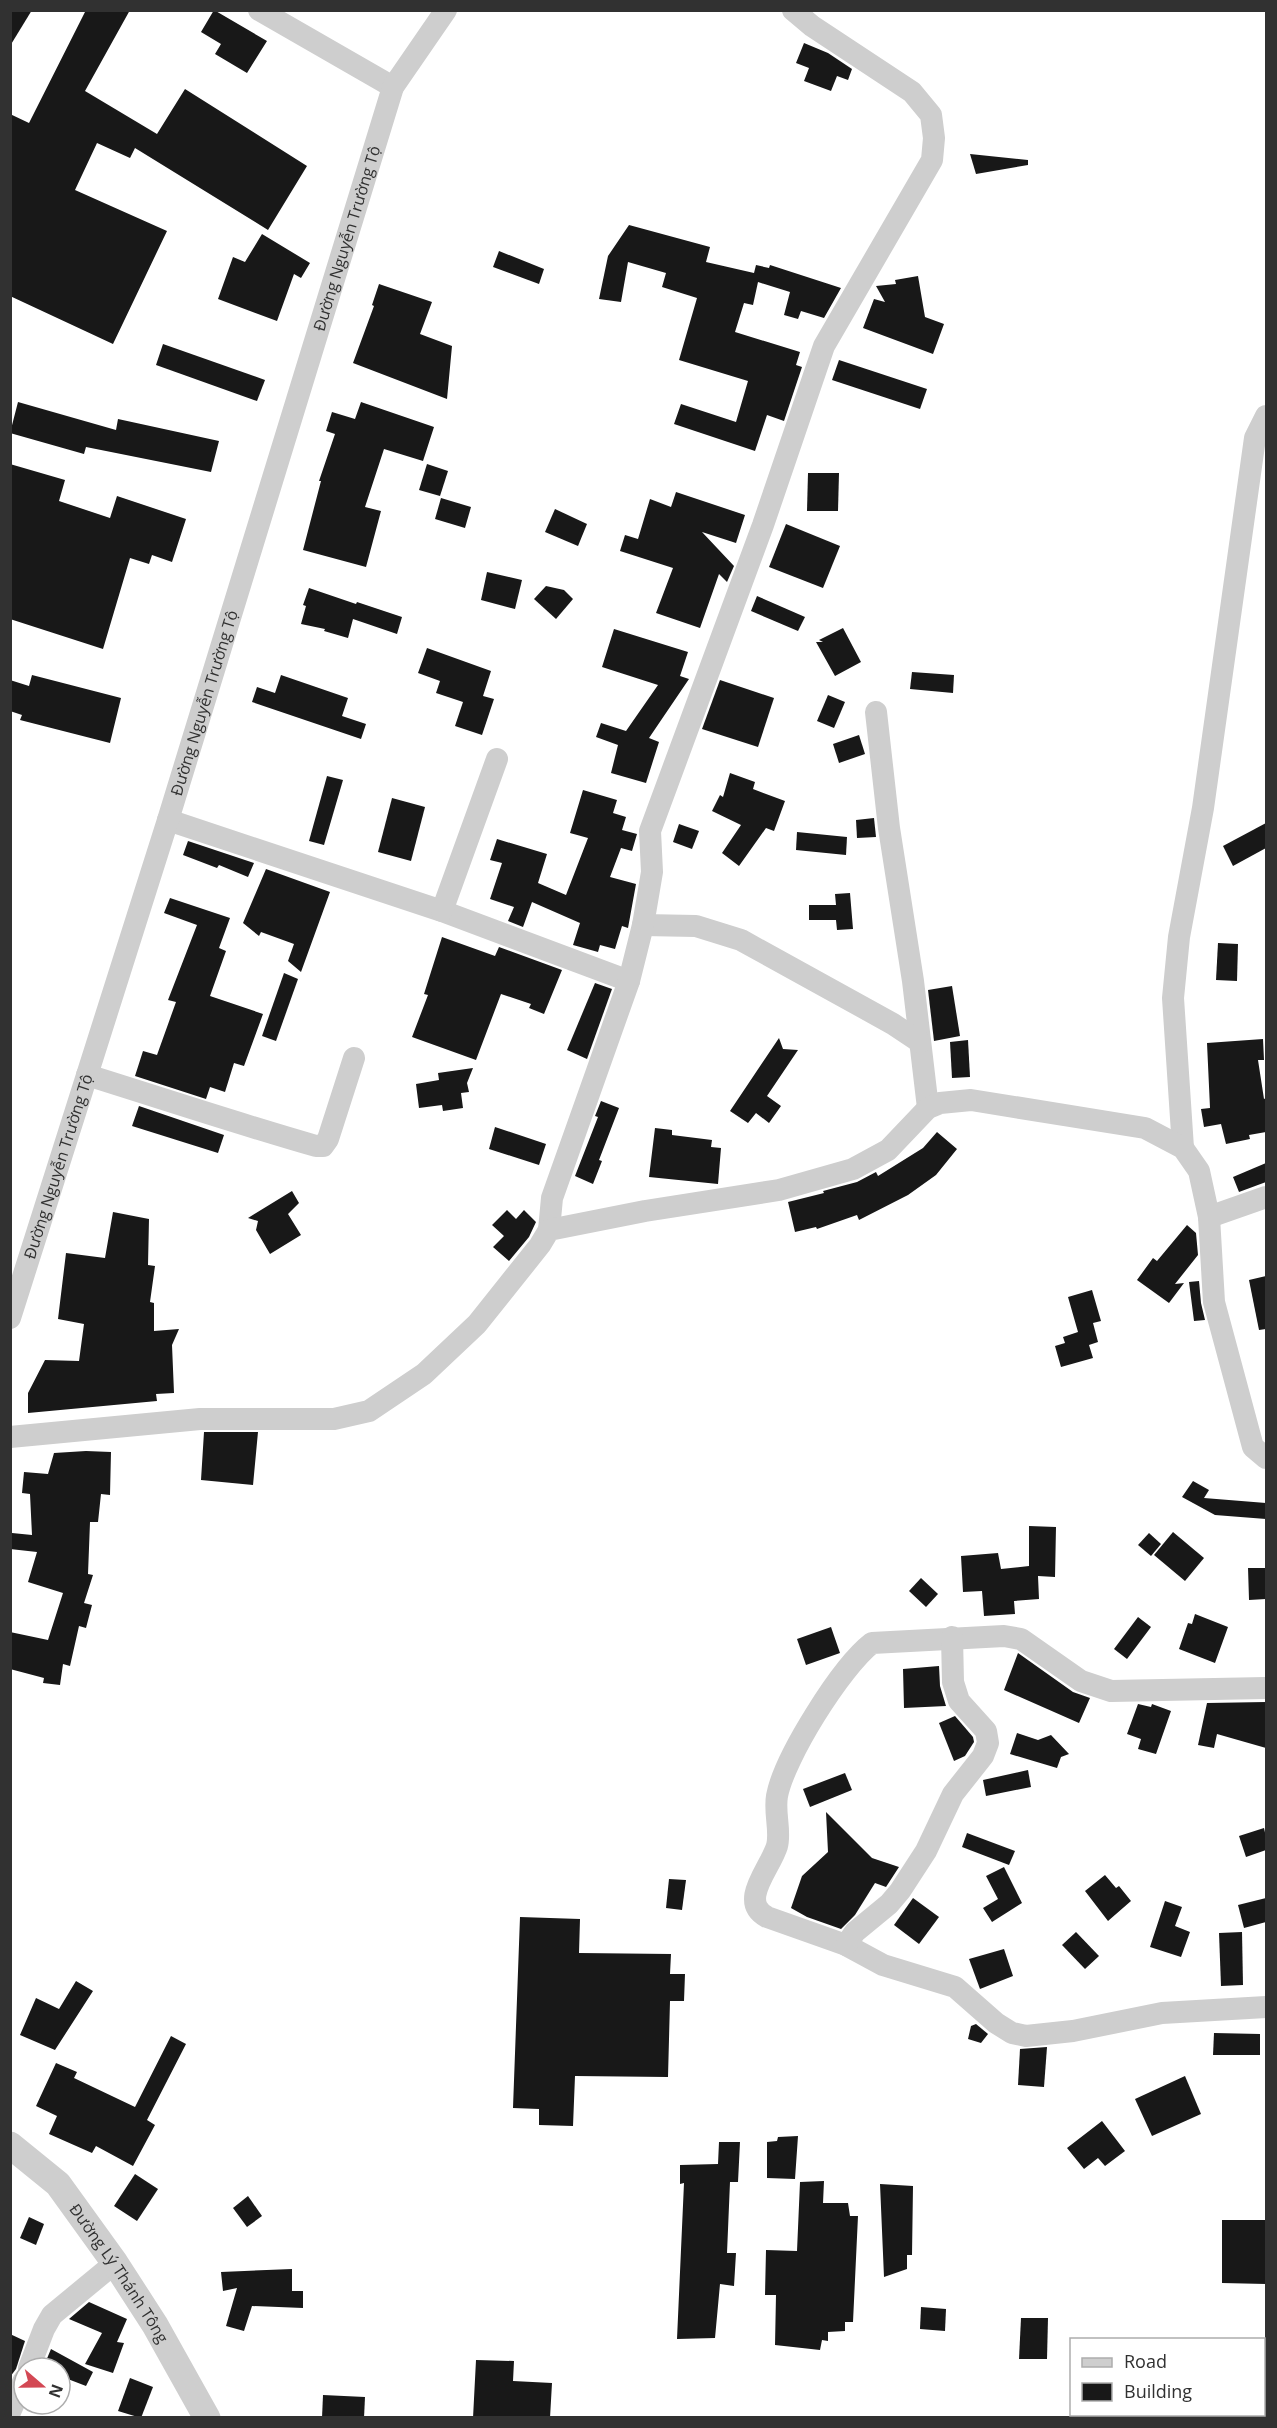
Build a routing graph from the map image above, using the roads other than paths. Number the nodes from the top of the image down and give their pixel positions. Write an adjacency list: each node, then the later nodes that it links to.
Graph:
1 (259, 10): 4 (street)
2 (446, 10): 4 (street, Đường Nguyễn Trường Tộ)
3 (794, 10): 10 (street)
4 (393, 87): 8 (street, Đường Nguyễn Trường Tộ)
5 (1266, 416): 16 (street)
6 (876, 712): 12 (street)
7 (496, 759): 9 (street)
8 (168, 820): 9 (street); 14 (street, Đường Nguyễn Trường Tộ)
9 (442, 911): 11 (street)
10 (644, 925): 11 (street); 12 (street)
11 (629, 981): 19 (street)
12 (920, 1042): 15 (street)
13 (354, 1058): 14 (street)
14 (87, 1076): 20 (street, Đường Nguyễn Trường Tộ)
15 (928, 1108): 16 (street); 19 (street)
16 (1183, 1148): 18 (street)
17 (1266, 1197): 18 (street)
18 (1209, 1217): 22 (street)
19 (549, 1230): 21 (street)
20 (10, 1317)
21 (10, 1437)
22 (1266, 1458)
23 (952, 1637): 24 (street); 25 (street); 25 (street)
24 (1266, 1688)
25 (846, 1945): 26 (street)
26 (1266, 2007)
27 (10, 2145): 28 (street, Đường Lý Thánh Tông)
28 (115, 2263): 29 (street); 30 (street, Đường Lý Thánh Tông)
29 (34, 2356)
30 (207, 2418)

